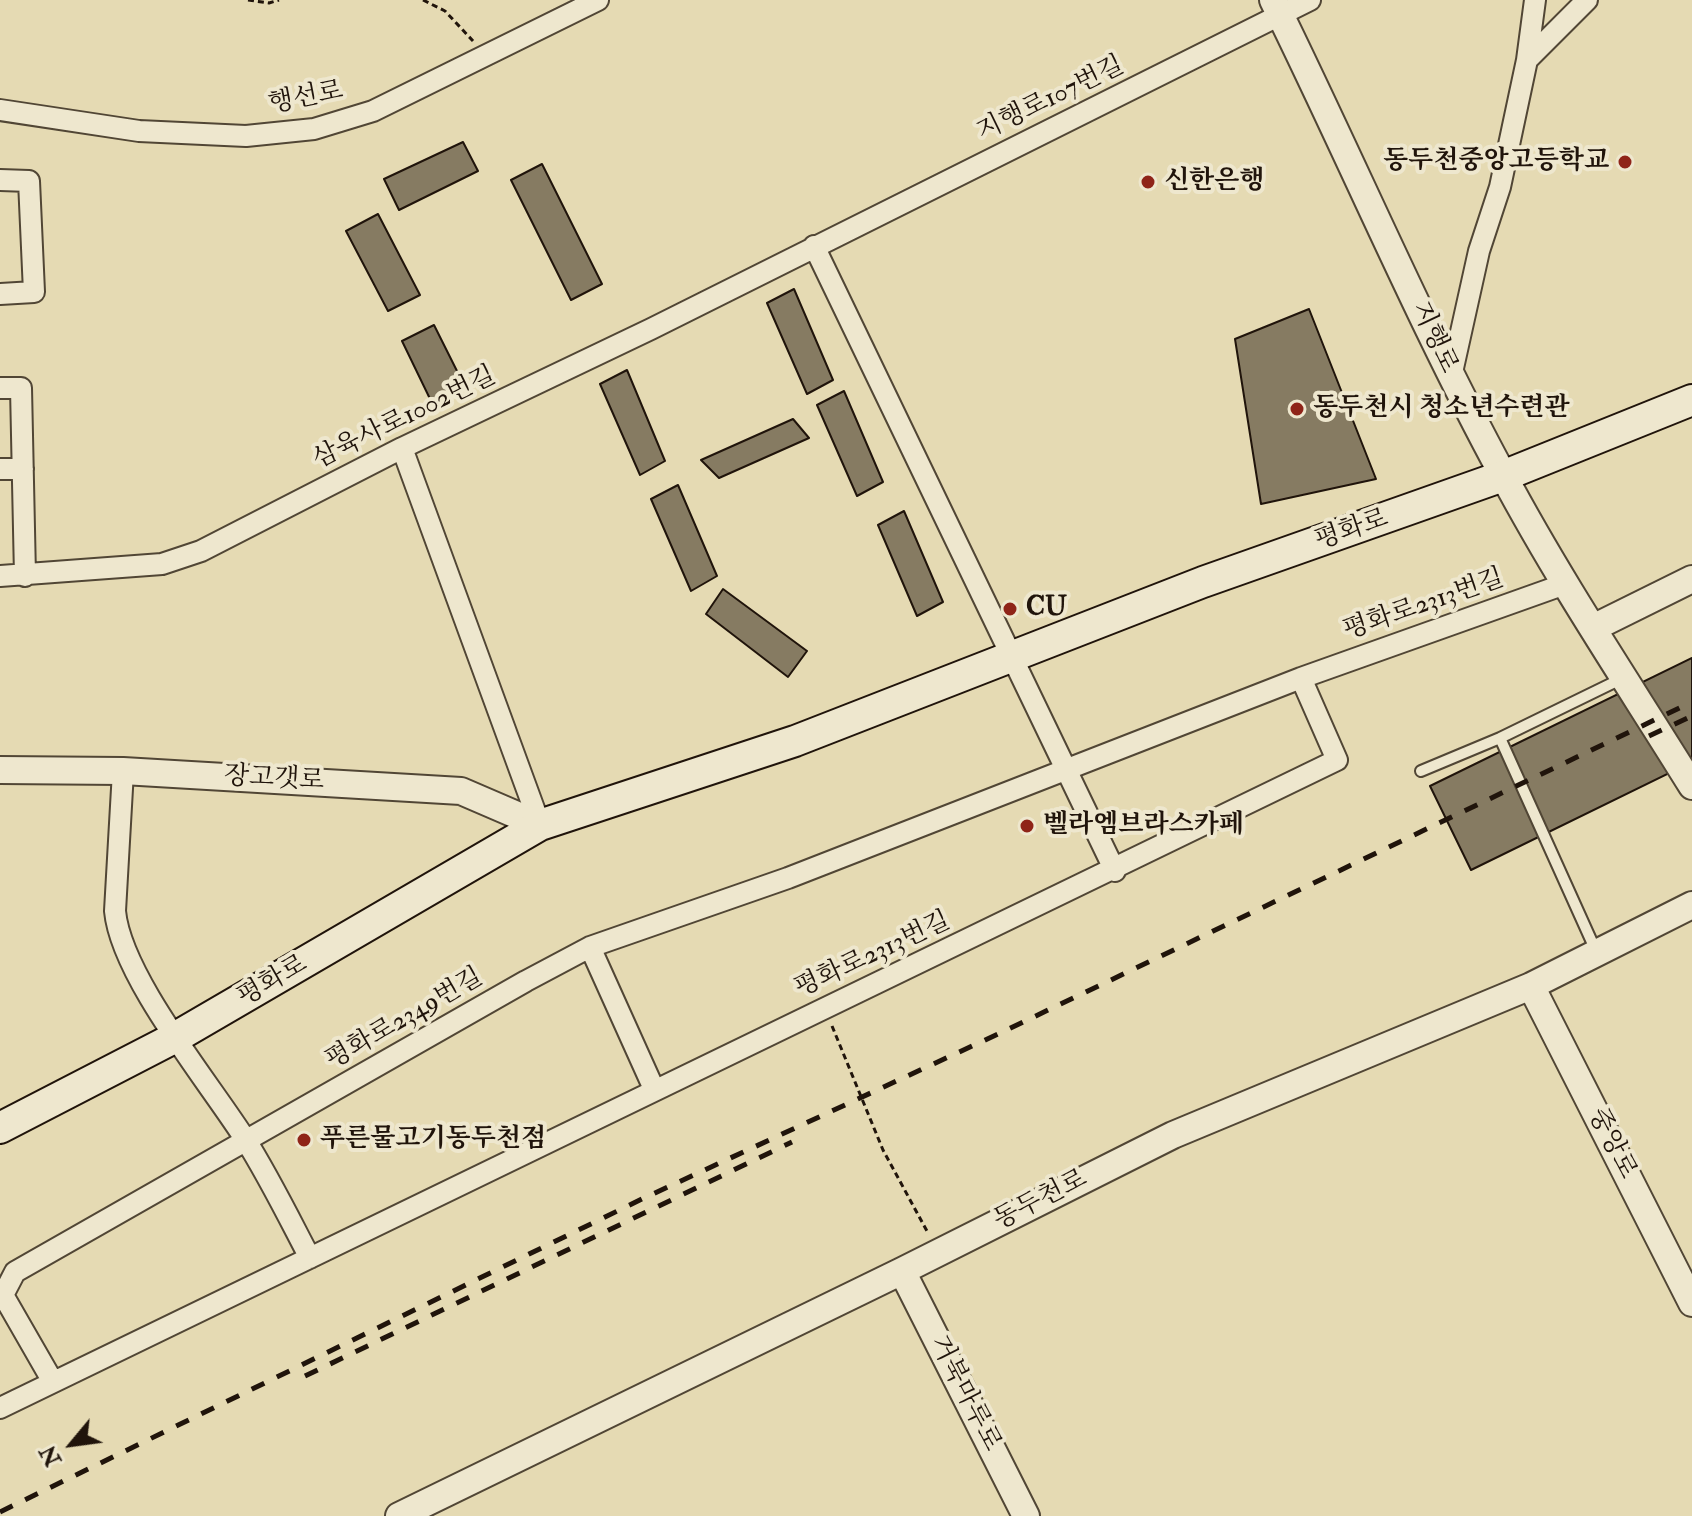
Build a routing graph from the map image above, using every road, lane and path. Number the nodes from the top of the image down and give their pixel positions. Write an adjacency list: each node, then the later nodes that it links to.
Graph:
1 (248, 0): 2 (path)
2 (279, 0)
3 (423, 0): 9 (path)
4 (598, 0): 9 (street, 행선로)
5 (1310, 0): 8 (street, 지행로107번길)
6 (1535, 0): 10 (street)
7 (1587, 0): 10 (street)
8 (1277, 8): 13 (street, 지행로107번길); 15 (street, 지행로)
9 (487, 55): 11 (street, 행선로)
10 (1527, 60): 15 (street)
11 (0, 110)
12 (0, 180): 14 (street)
13 (814, 246): 18 (street, 삼육사로1002번길); 27 (street)
14 (0, 294)
15 (1451, 377): 21 (street, 지행로)
16 (0, 388): 20 (street)
17 (1692, 400): 21 (main road, 평화로)
18 (402, 448): 23 (street, 삼육사로1002번길); 36 (street)
19 (0, 469): 20 (street)
20 (23, 469): 23 (street)
21 (1503, 476): 25 (street, 지행로); 27 (main road, 평화로)
22 (0, 576): 23 (street, 삼육사로1002번길)
23 (25, 576)
24 (1692, 579): 26 (street)
25 (1565, 584): 26 (street, 지행로); 28 (street, 평화로2313번길)
26 (1593, 628): 29 (street, 지행로)
27 (1009, 657): 34 (street); 36 (main road, 평화로)
28 (1301, 678): 34 (street, 평화로2313번길); 37 (street, 평화로2313번길)
29 (1624, 678): 30 (lane); 35 (street, 지행로)
30 (1500, 738): 33 (lane); 40 (lane)
31 (0, 770): 32 (street, 장고갯로)
32 (123, 771): 36 (street, 장고갯로); 43 (street)
33 (1421, 771)
34 (1065, 772): 37 (street); 39 (street, 평화로2313번길)
35 (1692, 786)
36 (540, 825): 43 (main road, 평화로)
37 (1115, 871): 42 (street, 평화로2313번길)
38 (1692, 905): 40 (street, 동두천로)
39 (590, 947): 44 (street); 46 (street, 평화로2349번길)
40 (1596, 953): 41 (street, 동두천로)
41 (1531, 986): 47 (street, 동두천로); 50 (street, 중앙로)
42 (825, 1008): 44 (street, 평화로2313번길); 47 (path)
43 (176, 1037): 45 (main road, 평화로); 46 (street)
44 (654, 1089): 48 (street)
45 (0, 1128)
46 (246, 1141): 48 (street); 51 (street, 평화로2349번길)
47 (938, 1253): 49 (street, 동두천로)
48 (310, 1258): 51 (street)
49 (902, 1271): 53 (street, 동두천로); 54 (street, 거북마루로)
50 (1692, 1303)
51 (53, 1382): 52 (street)
52 (0, 1408)
53 (399, 1516)
54 (1026, 1516)

